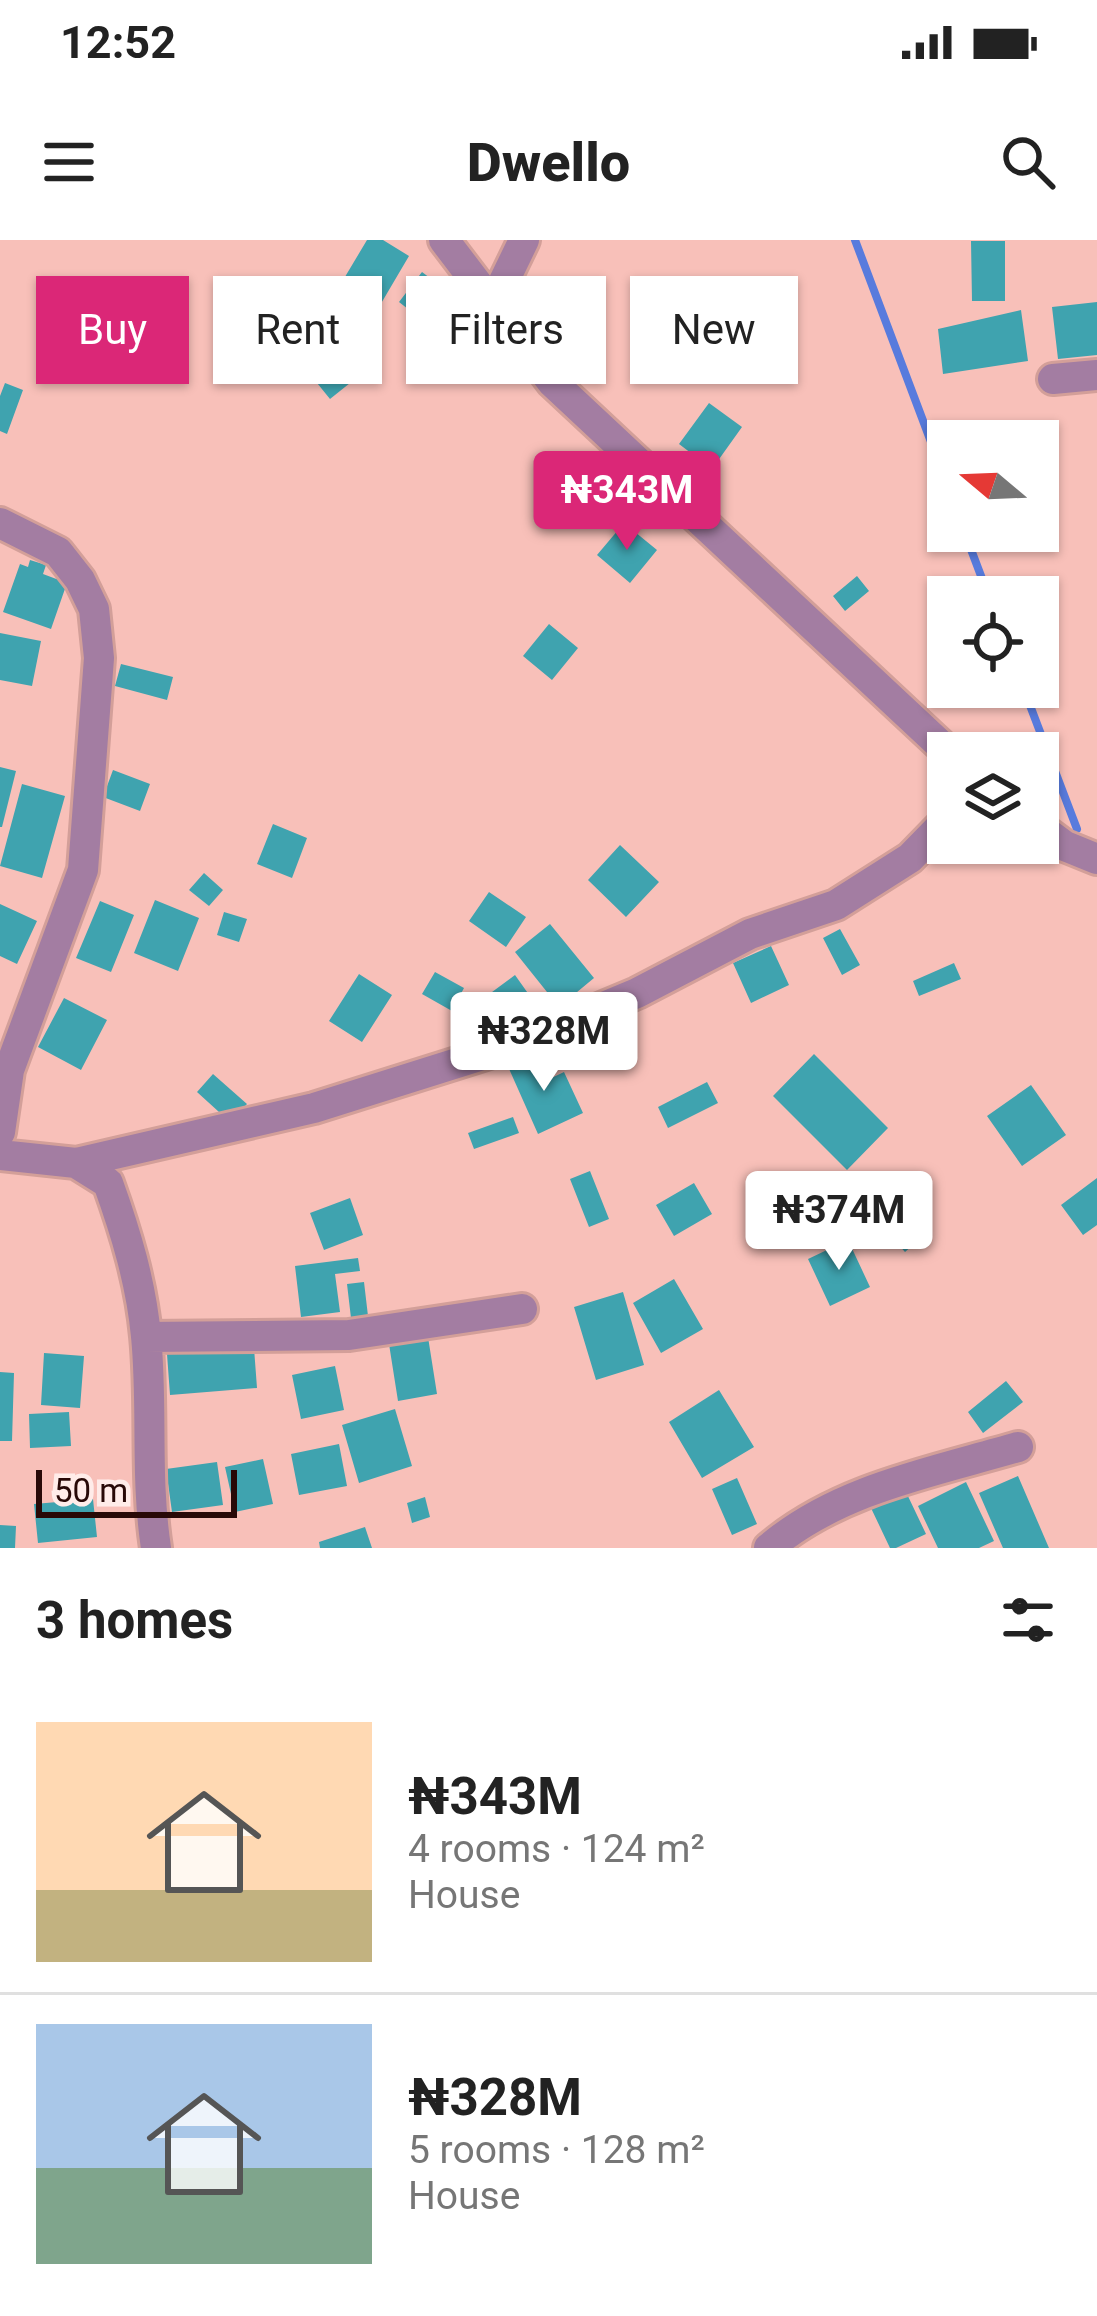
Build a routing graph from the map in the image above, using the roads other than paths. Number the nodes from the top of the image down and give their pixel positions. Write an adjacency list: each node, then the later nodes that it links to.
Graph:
1 (444, 240): 3 (street)
2 (524, 240): 4 (street)
3 (472, 276)
4 (507, 276)
5 (1097, 375): 6 (street)
6 (1053, 379)
7 (554, 384): 9 (street)
8 (0, 523): 13 (street)
9 (927, 732)
10 (927, 841): 15 (street)
11 (1059, 842): 12 (street)
12 (1097, 859)
13 (0, 1132)
14 (0, 1155): 15 (street)
15 (76, 1163): 17 (street)
16 (522, 1309): 17 (street)
17 (146, 1337): 19 (street)
18 (1018, 1447): 20 (street)
19 (156, 1548)
20 (769, 1548)

